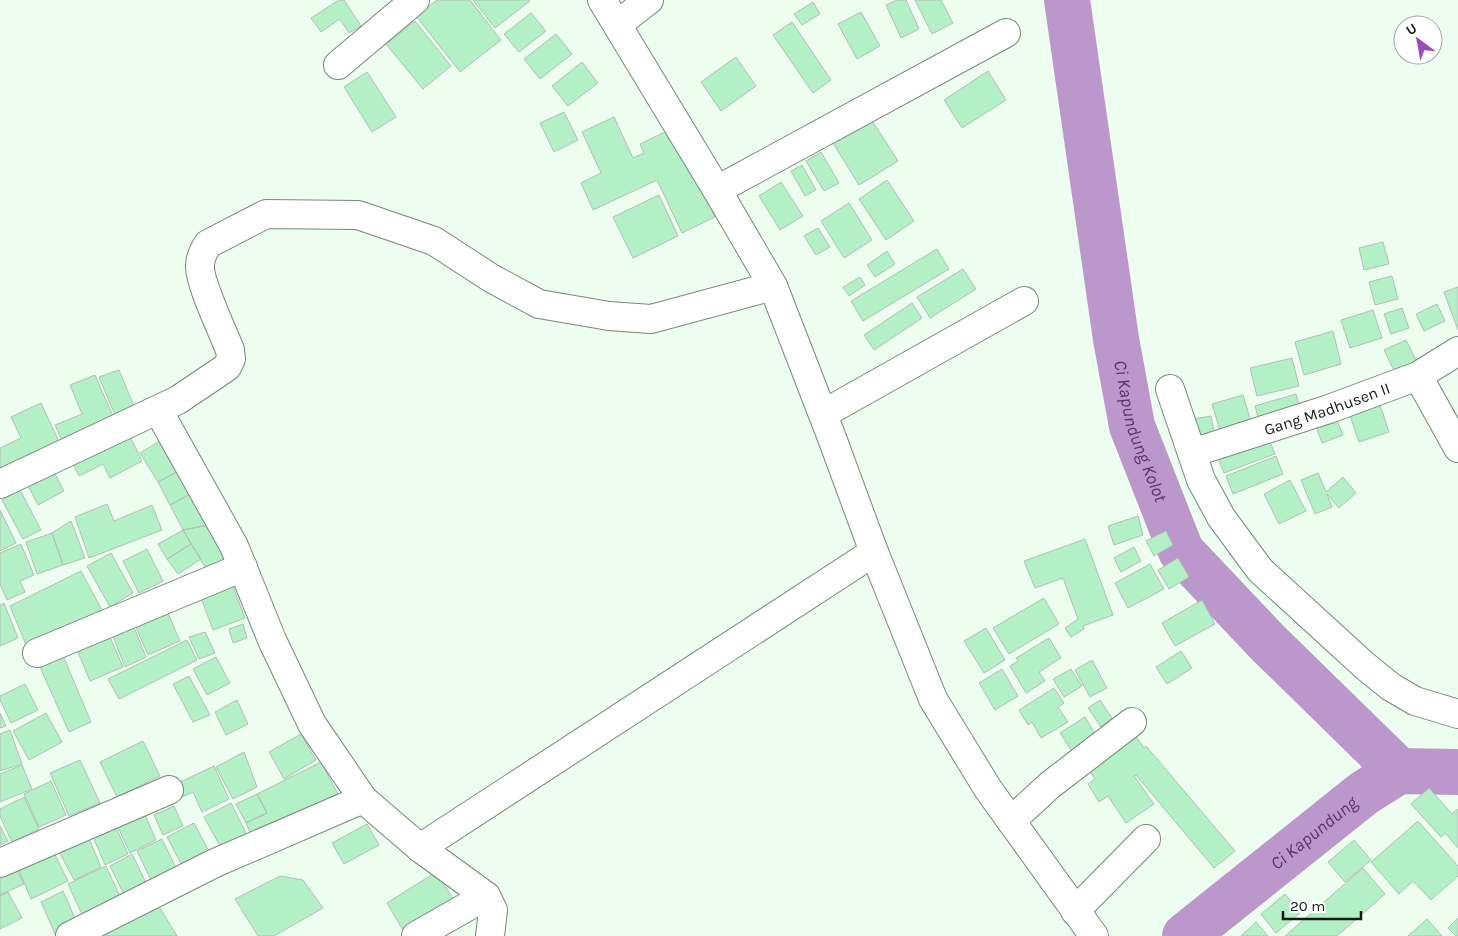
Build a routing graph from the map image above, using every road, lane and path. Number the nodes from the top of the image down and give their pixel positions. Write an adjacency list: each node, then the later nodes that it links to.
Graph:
1 (415, 0): 6 (street)
2 (602, 0): 4 (street)
3 (649, 0): 4 (street)
4 (618, 24): 7 (street)
5 (1006, 33): 7 (street)
6 (338, 65)
7 (717, 190): 8 (street)
8 (773, 286): 13 (street); 14 (street)
9 (1024, 301): 14 (street)
10 (1458, 352): 11 (street, Gang Madhusen II)
11 (1418, 376): 15 (street); 16 (street, Gang Madhusen II)
12 (1170, 389): 16 (street)
13 (158, 410): 17 (street); 19 (street)
14 (823, 414): 18 (street)
15 (1458, 448)
16 (1192, 453): 21 (street)
17 (0, 484)
18 (874, 552): 25 (street); 27 (street)
19 (243, 567): 20 (street); 24 (street)
20 (37, 653)
21 (1458, 714)
22 (1132, 722): 25 (street)
23 (169, 790): 28 (street)
24 (363, 799): 27 (street); 31 (street)
25 (1011, 821): 30 (street)
26 (1146, 839): 30 (street)
27 (420, 848): 29 (street)
28 (0, 863)
29 (486, 896): 32 (street); 33 (street)
30 (1075, 911): 34 (street)
31 (70, 936)
32 (416, 936)
33 (490, 936)
34 (1094, 936)

